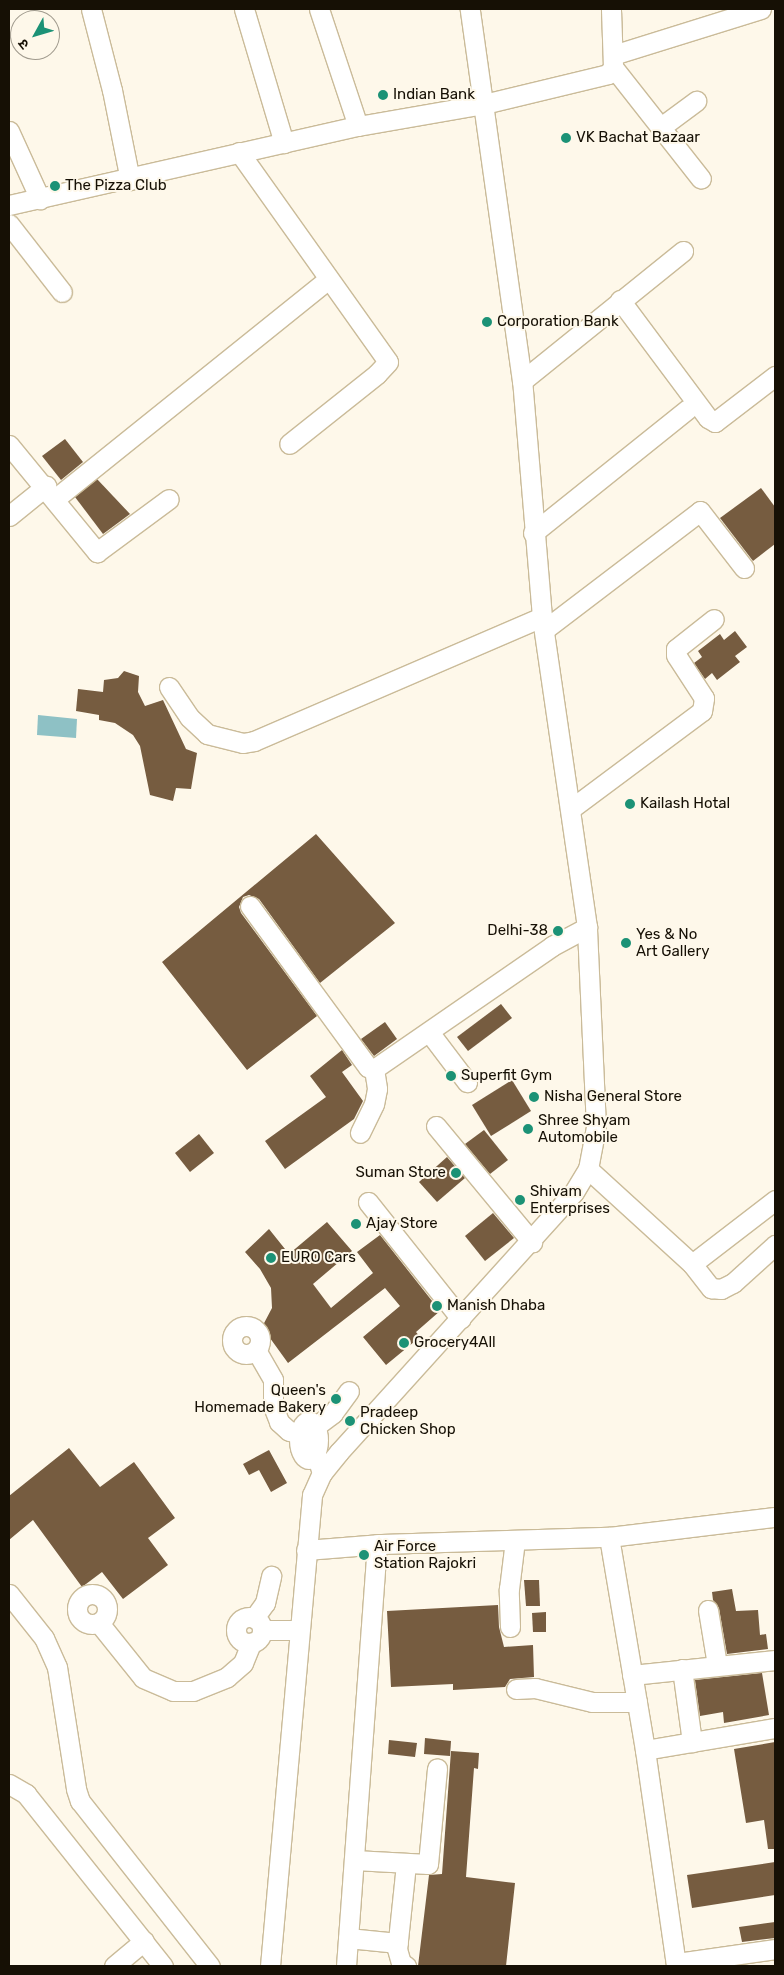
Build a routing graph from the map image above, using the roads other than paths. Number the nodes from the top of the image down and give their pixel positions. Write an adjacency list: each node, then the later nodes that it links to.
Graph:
1 (90, 9): 16 (street)
2 (244, 9): 13 (street)
3 (319, 9): 10 (street)
4 (470, 9): 9 (street)
5 (611, 9): 7 (street)
6 (761, 9): 7 (street)
7 (613, 61): 9 (street); 11 (street)
8 (696, 100): 11 (street)
9 (484, 104): 10 (street); 25 (street)
10 (358, 126): 13 (street)
11 (661, 127): 15 (street)
12 (9, 131): 17 (street)
13 (284, 143): 14 (street)
14 (239, 152): 16 (street); 21 (street)
15 (701, 179)
16 (130, 180): 17 (street)
17 (40, 199): 18 (street)
18 (9, 205)
19 (9, 224): 22 (street)
20 (683, 251): 23 (street)
21 (328, 279): 27 (street); 29 (street)
22 (62, 292)
23 (620, 300): 24 (street); 25 (street)
24 (775, 376)
25 (522, 381): 32 (street)
26 (688, 409): 32 (street)
27 (289, 444)
28 (9, 445): 29 (street)
29 (51, 492): 30 (street); 31 (street)
30 (169, 500)
31 (9, 516)
32 (533, 533): 35 (street)
33 (744, 568): 35 (street)
34 (714, 619): 37 (street)
35 (543, 624): 36 (street); 37 (street)
36 (169, 687)
37 (572, 808): 39 (street)
38 (250, 906): 41 (street)
39 (587, 927): 40 (street); 45 (street)
40 (429, 1032): 41 (street); 42 (street)
41 (374, 1069): 44 (street)
42 (467, 1082)
43 (436, 1126): 48 (street)
44 (360, 1133)
45 (588, 1169): 48 (street); 50 (street)
46 (775, 1200): 50 (street)
47 (368, 1202): 51 (street)
48 (532, 1242): 51 (street)
49 (775, 1246): 50 (street)
50 (692, 1264)
51 (461, 1319): 55 (street)
52 (256, 1350): 54 (street)
53 (349, 1391): 54 (street)
54 (309, 1433): 55 (street)
55 (322, 1473): 60 (street)
56 (775, 1517): 57 (street)
57 (609, 1537): 58 (street); 71 (street)
58 (515, 1540): 59 (street); 65 (street)
59 (377, 1544): 60 (street); 79 (street)
60 (306, 1550): 67 (street)
61 (271, 1576): 66 (street)
62 (9, 1594): 88 (street)
63 (708, 1610): 69 (street)
64 (99, 1623): 66 (street)
65 (510, 1627)
66 (256, 1630): 67 (street)
67 (299, 1630): 89 (street)
68 (775, 1660): 69 (street)
69 (717, 1665): 70 (street)
70 (682, 1669): 71 (street); 75 (street)
71 (632, 1675): 73 (street)
72 (516, 1689): 73 (street)
73 (637, 1702): 76 (street)
74 (775, 1728): 75 (street)
75 (692, 1742): 76 (street)
76 (645, 1750): 85 (street)
77 (437, 1768): 80 (street)
78 (9, 1784): 82 (street)
79 (354, 1860): 80 (street); 81 (street)
80 (406, 1864): 83 (street)
81 (348, 1938): 83 (street); 90 (street)
82 (144, 1941): 86 (street); 87 (street)
83 (398, 1943): 91 (street)
84 (775, 1949): 85 (street)
85 (676, 1965)
86 (114, 1966)
87 (163, 1966)
88 (210, 1966)
89 (270, 1966)
90 (346, 1966)
91 (406, 1966)

